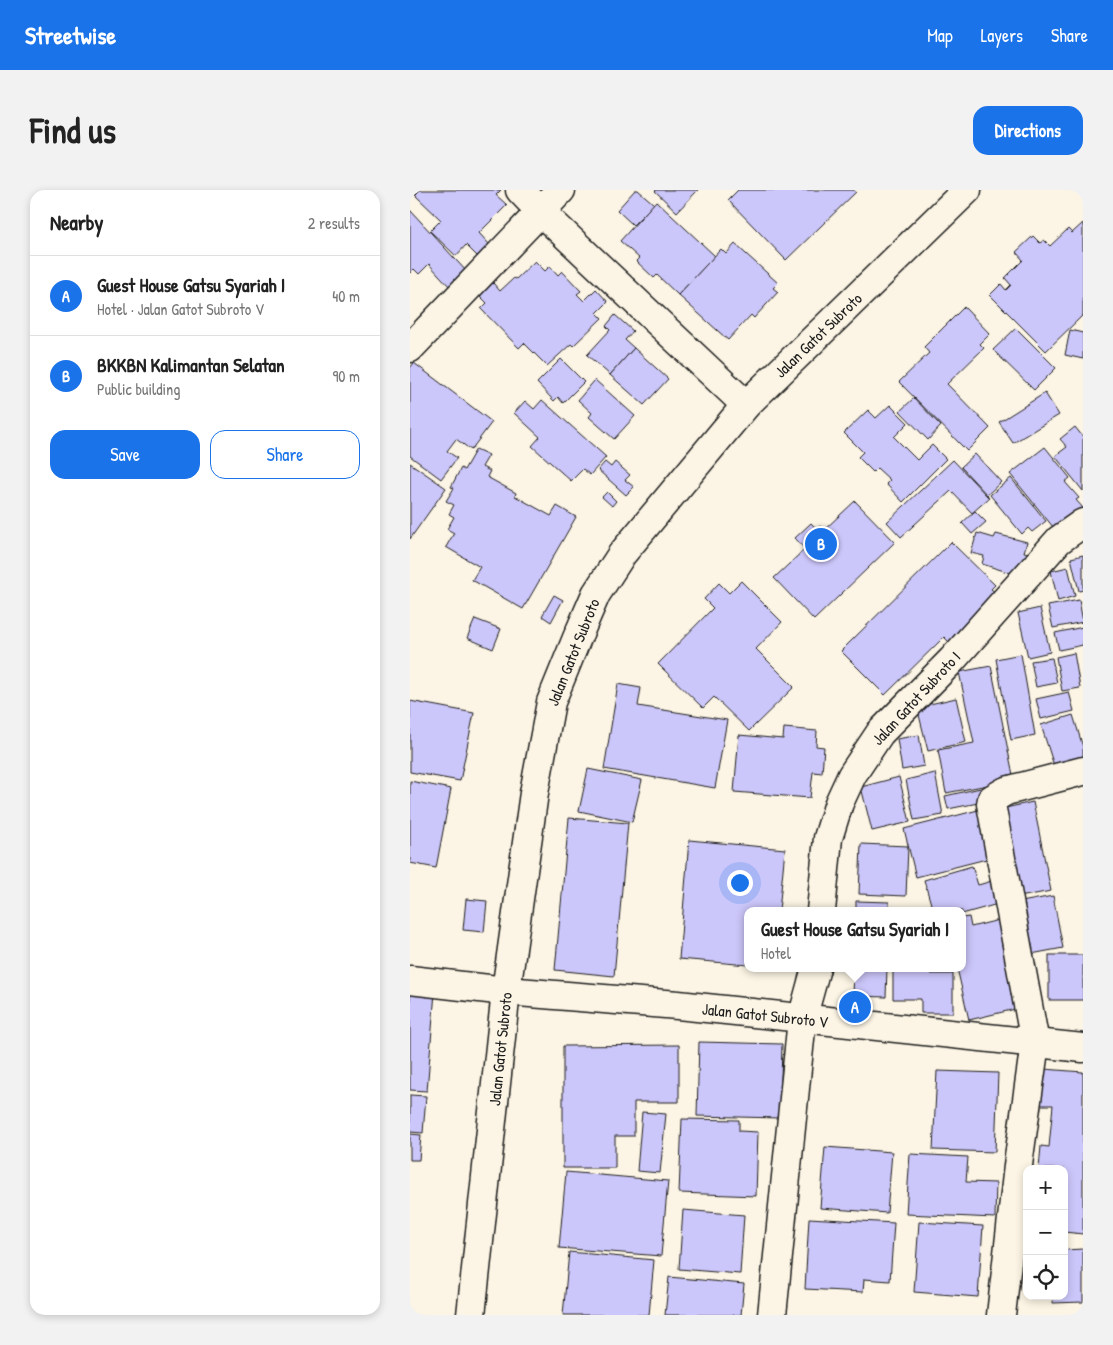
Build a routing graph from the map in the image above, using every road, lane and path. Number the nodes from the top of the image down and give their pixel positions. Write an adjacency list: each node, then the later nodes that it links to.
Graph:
1 (520, 190): 4 (street)
2 (561, 190): 4 (street)
3 (967, 190): 6 (street, Jalan Gatot Subroto)
4 (540, 212): 5 (street); 6 (street)
5 (410, 348)
6 (746, 406): 12 (street, Jalan Gatot Subroto)
7 (1083, 523): 9 (street, Jalan Gatot Subroto I)
8 (1083, 771): 14 (street)
9 (821, 907)
10 (815, 972): 13 (street)
11 (410, 980): 12 (street, Jalan Gatot Subroto V)
12 (506, 991): 13 (street, Jalan Gatot Subroto V); 16 (street, Jalan Gatot Subroto)
13 (802, 1019): 14 (street, Jalan Gatot Subroto V); 17 (street)
14 (1035, 1043): 15 (street, Jalan Gatot Subroto V); 18 (street)
15 (1083, 1048)
16 (471, 1315)
17 (772, 1315)
18 (1001, 1315)

